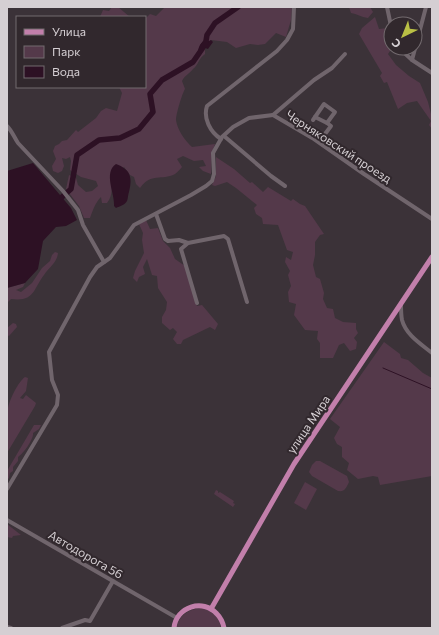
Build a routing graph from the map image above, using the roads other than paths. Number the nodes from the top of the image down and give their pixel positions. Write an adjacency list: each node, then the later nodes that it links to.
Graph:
1 (294, 7): 10 (street)
2 (426, 7): 5 (street)
3 (345, 54): 7 (street, Черняковский проезд)
4 (408, 56): 5 (street)
5 (412, 60): 6 (street)
6 (432, 73)
7 (273, 115): 10 (street); 11 (street, Черняковский проезд)
8 (327, 124): 8 (street); 11 (street)
9 (7, 126): 17 (street)
10 (222, 138): 12 (street); 13 (street)
11 (319, 142): 14 (street, Черняковский проезд)
12 (285, 186)
13 (156, 214): 15 (street); 17 (street)
14 (432, 219)
15 (188, 243): 18 (street); 19 (street)
16 (432, 257): 20 (main road, улица Мира)
17 (104, 262): 22 (street)
18 (247, 302)
19 (197, 303)
20 (401, 304): 21 (street); 25 (main road, улица Мира)
21 (432, 353)
22 (7, 489)
23 (7, 520): 24 (street, Автодорога 56)
24 (113, 581): 26 (street, Автодорога 56); 29 (street)
25 (211, 609): 26 (main road); 31 (main road)
26 (177, 618): 30 (main road)
27 (7, 627): 28 (street)
28 (11, 628)
29 (62, 628)
30 (174, 628)
31 (224, 628)

